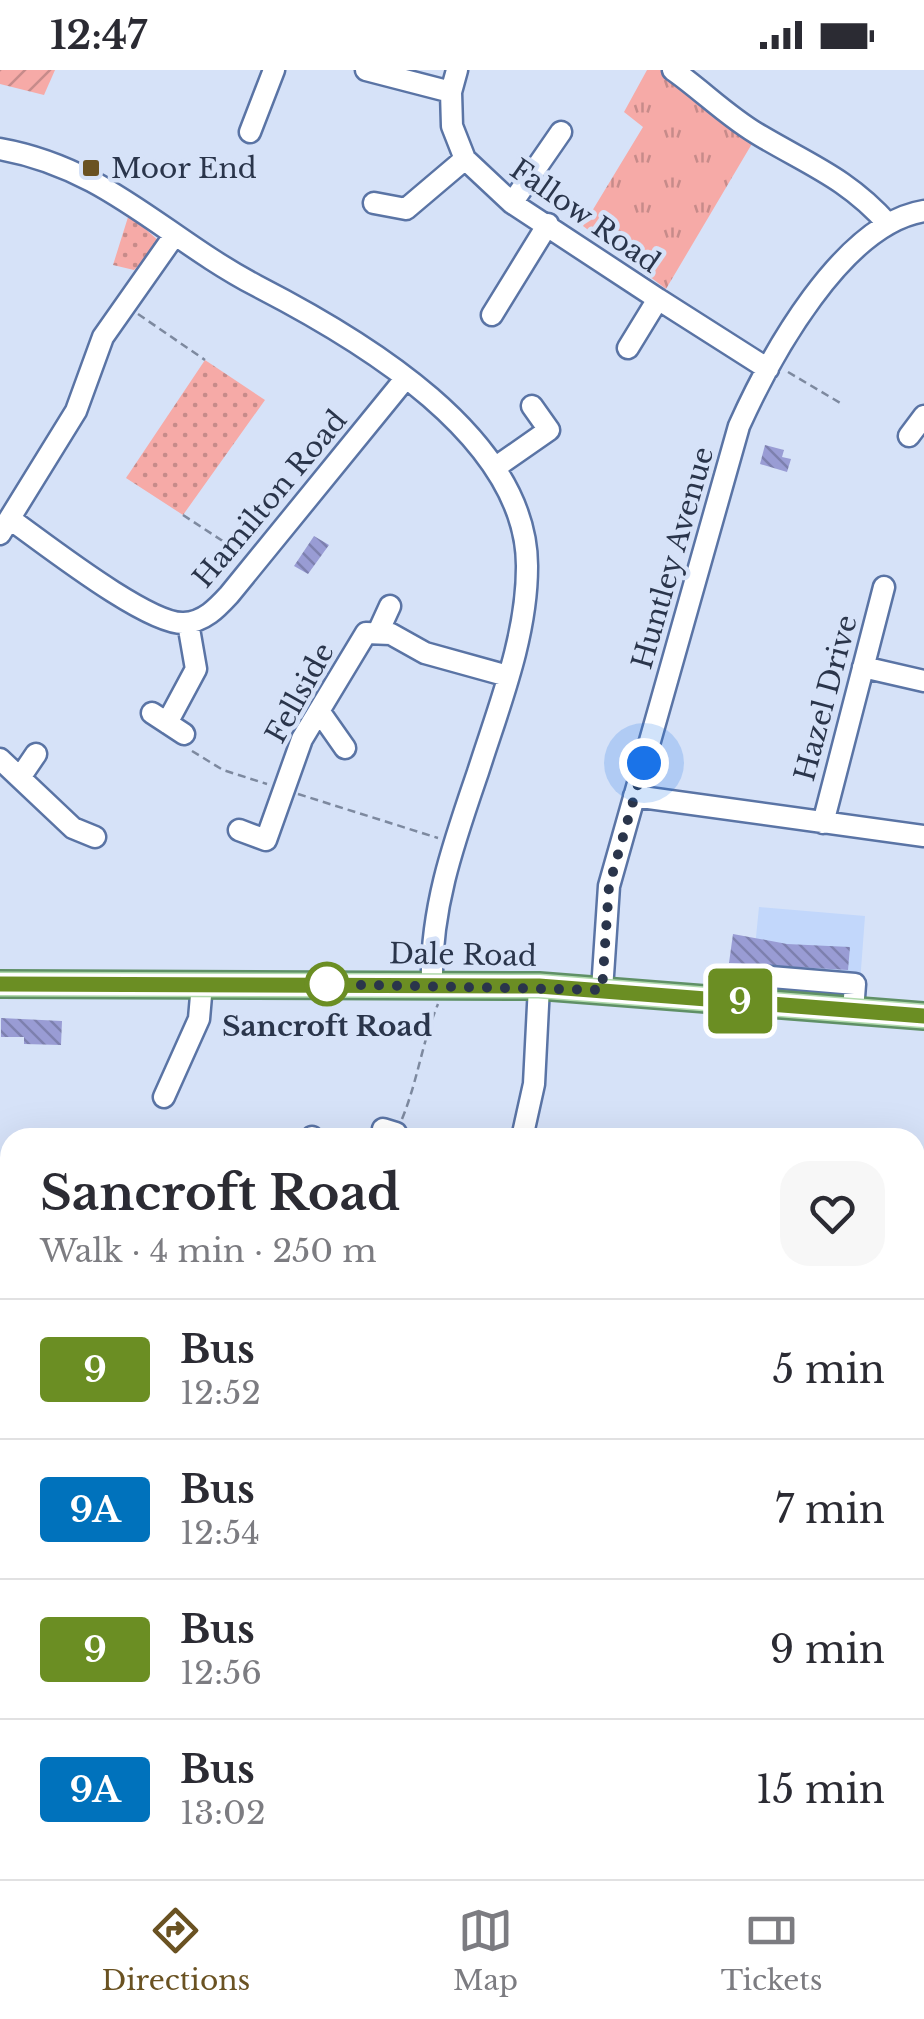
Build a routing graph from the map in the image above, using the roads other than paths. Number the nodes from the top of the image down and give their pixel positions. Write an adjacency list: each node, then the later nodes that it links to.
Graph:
1 (274, 70): 6 (street)
2 (366, 70): 5 (street)
3 (457, 70): 5 (street)
4 (673, 70): 14 (street)
5 (452, 92): 9 (street)
6 (250, 132)
7 (560, 132): 11 (street)
8 (0, 149): 15 (street)
9 (465, 159): 10 (street); 11 (street, Fallow Road)
10 (374, 202)
11 (512, 203): 13 (street, Fallow Road)
12 (924, 211): 14 (street, Huntley Avenue)
13 (548, 224): 16 (street, Fallow Road); 17 (street)
14 (888, 224): 19 (street, Huntley Avenue)
15 (174, 236): 20 (street); 25 (street)
16 (658, 299): 18 (street, Fallow Road); 19 (street)
17 (492, 315)
18 (628, 348)
19 (768, 368): 39 (street, Huntley Avenue)
20 (406, 379): 24 (street); 28 (street, Hamilton Road)
21 (532, 406): 24 (street)
22 (924, 416): 23 (street)
23 (909, 436)
24 (496, 468): 31 (street)
25 (5, 527): 28 (street, Hamilton Road)
26 (884, 588): 30 (street, Hazel Drive)
27 (390, 606): 29 (street, Fellside)
28 (188, 623): 34 (street)
29 (378, 630): 31 (street); 33 (street, Fellside)
30 (863, 666): 32 (street); 40 (street, Hazel Drive)
31 (508, 676): 46 (street)
32 (924, 681)
33 (319, 711): 35 (street); 41 (street, Fellside)
34 (168, 723)
35 (345, 748)
36 (36, 754): 38 (street)
37 (0, 758): 38 (street)
38 (21, 776): 43 (street)
39 (634, 796): 40 (street); 48 (street, Huntley Avenue)
40 (823, 823): 42 (street)
41 (239, 830)
42 (924, 836)
43 (95, 837)
44 (0, 984): 45 (main road, Dale Road)
45 (202, 984): 46 (main road, Dale Road); 50 (street)
46 (439, 984): 47 (main road, Dale Road)
47 (539, 986): 48 (main road, Dale Road); 51 (street)
48 (602, 990): 49 (main road, Dale Road)
49 (924, 1016)
50 (163, 1097)
51 (524, 1128)

